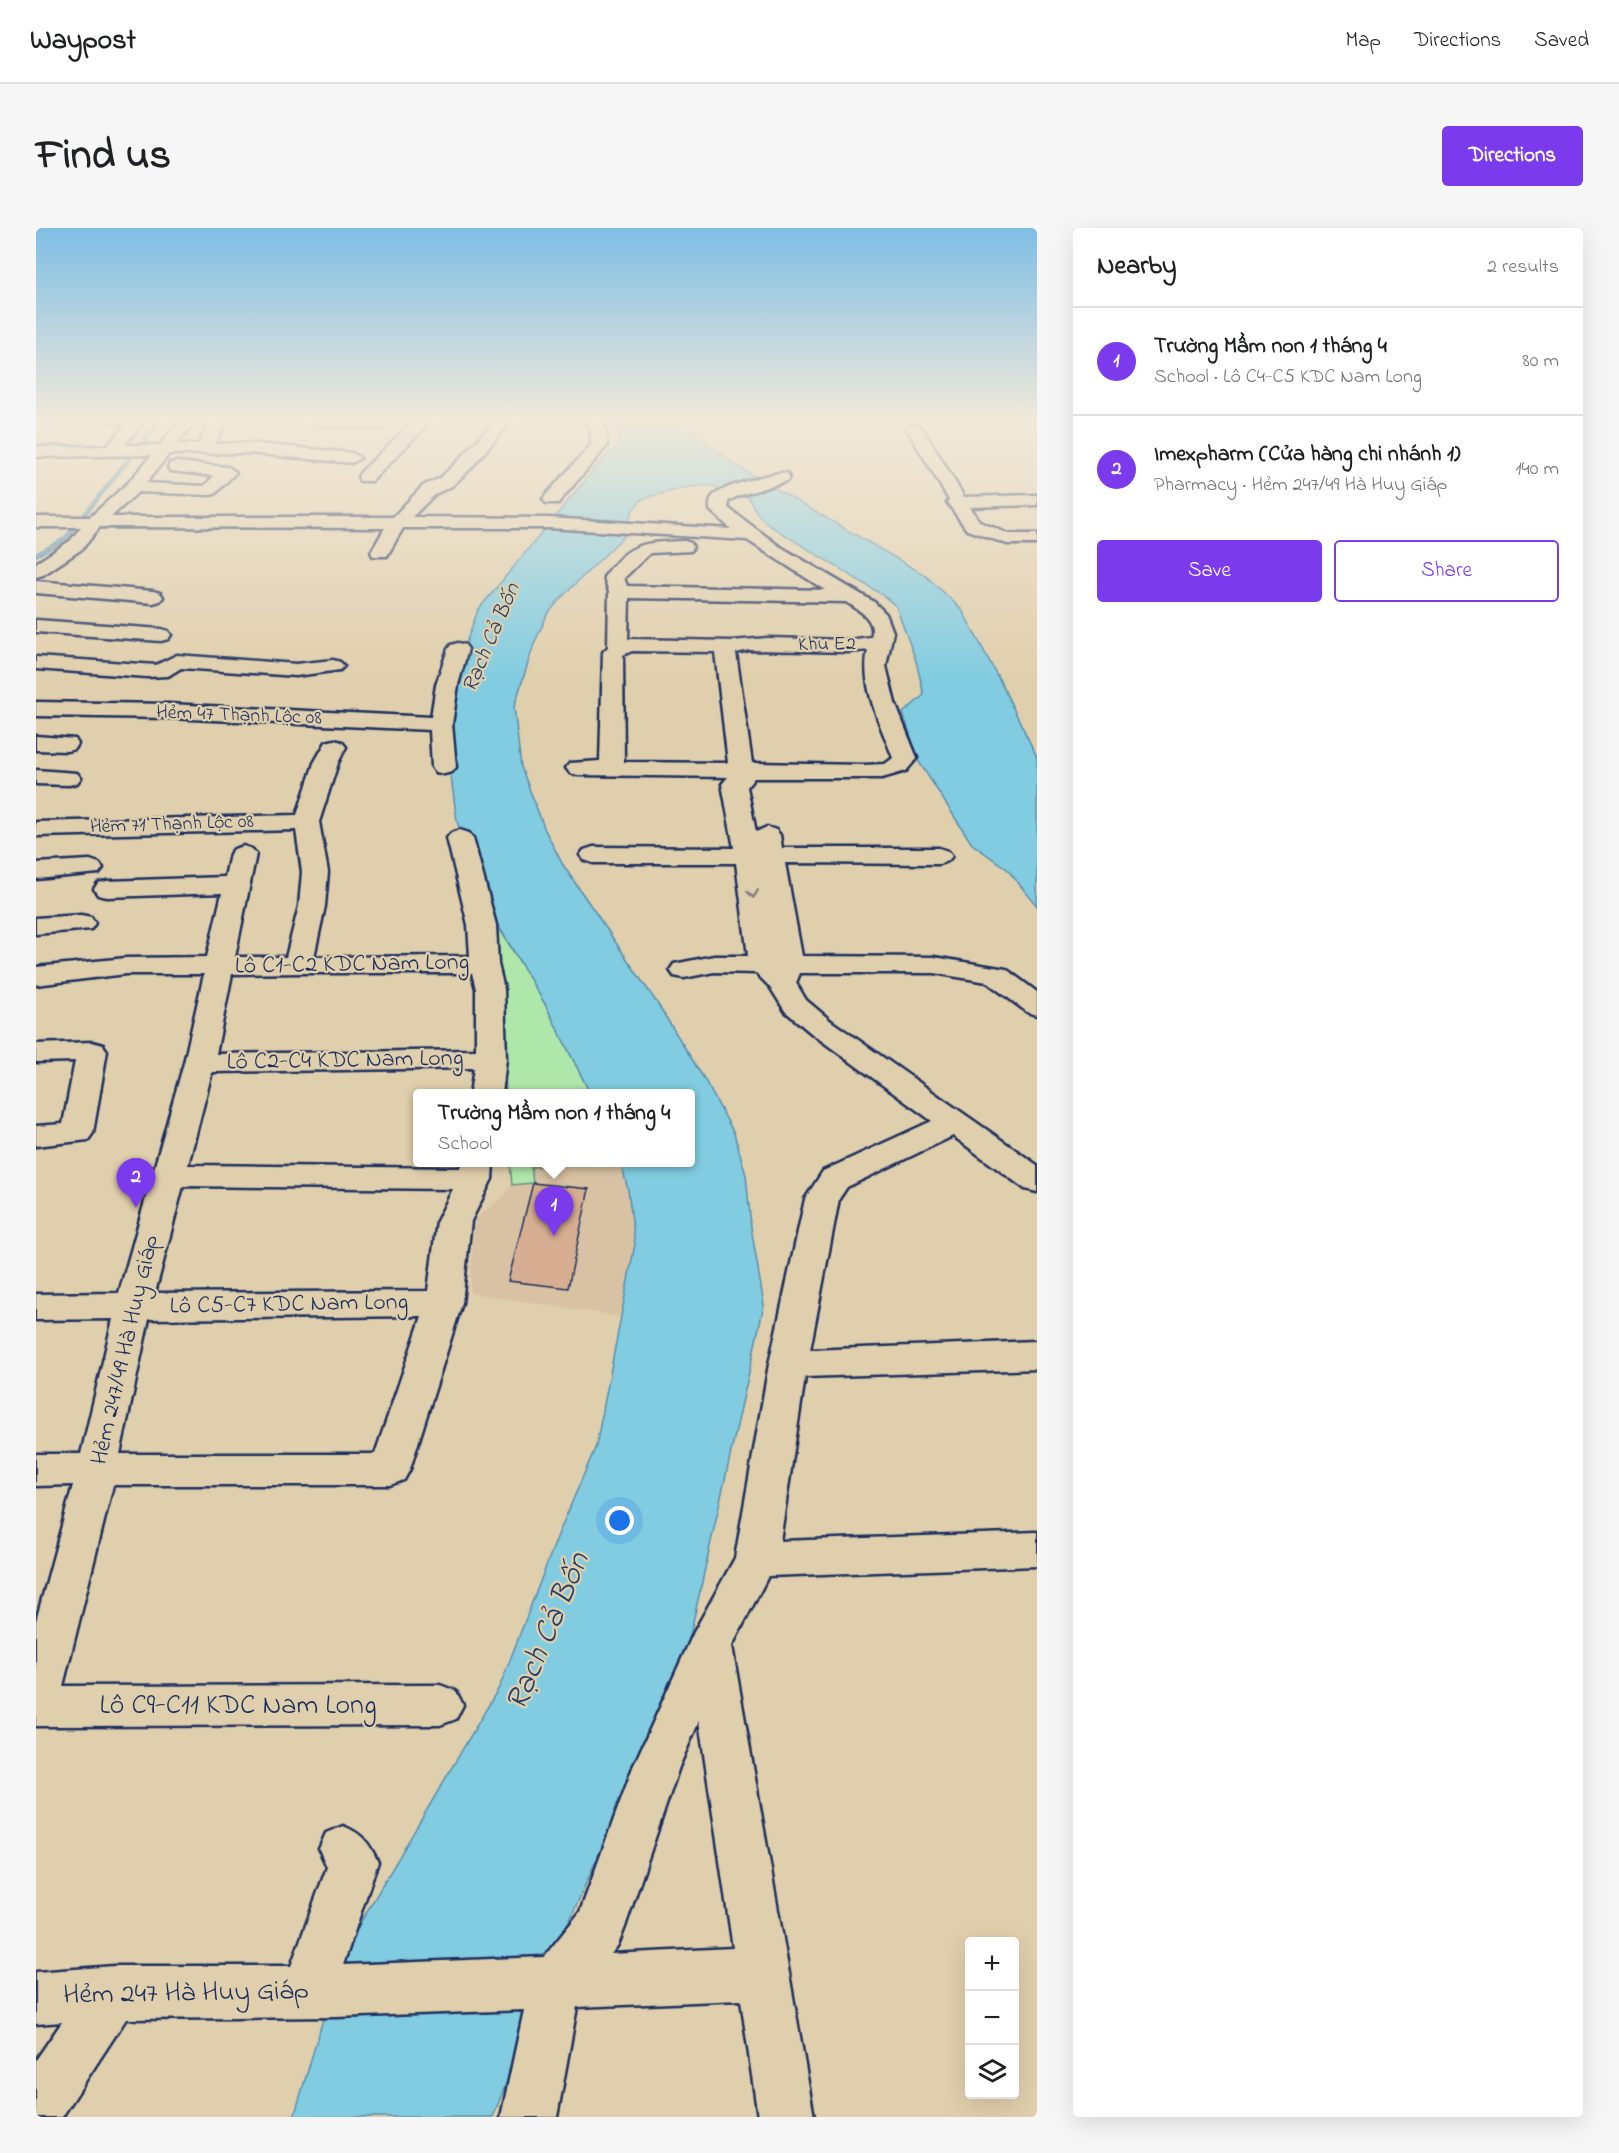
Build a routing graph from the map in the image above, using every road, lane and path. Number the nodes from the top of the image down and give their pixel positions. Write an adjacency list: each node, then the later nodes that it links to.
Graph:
1 (111, 507): 5 (street)
2 (412, 507): 7 (street)
3 (719, 507): 9 (street, Khu E2)
4 (960, 507): 10 (street)
5 (96, 521): 6 (street); 7 (street); 14 (street)
6 (44, 522)
7 (398, 522): 8 (street); 13 (street)
8 (548, 523): 9 (street); 11 (street)
9 (747, 535): 12 (street, Khu E2)
10 (1037, 539)
11 (536, 540)
12 (769, 549): 16 (street); 17 (street, Khu E2)
13 (380, 552)
14 (36, 571)
15 (36, 587): 18 (street)
16 (619, 592): 17 (street); 23 (street)
17 (851, 596): 21 (street, Khu E2)
18 (153, 597)
19 (36, 626): 20 (street)
20 (161, 635)
21 (880, 640): 22 (street, Khu E2); 35 (street)
22 (729, 646): 23 (street, Khu E2); 35 (street)
23 (618, 648): 33 (street)
24 (458, 649): 28 (street)
25 (36, 663): 26 (street)
26 (333, 666)
27 (36, 709): 28 (street, Hẻm 47 Thạnh Lộc 08)
28 (441, 724): 32 (street)
29 (36, 743): 30 (street)
30 (67, 744)
31 (333, 747): 38 (street)
32 (444, 767)
33 (612, 767): 34 (street); 35 (street)
34 (578, 768)
35 (742, 774): 43 (street)
36 (36, 777): 37 (street)
37 (69, 778)
38 (308, 822): 39 (street, Hẻm 71 Thạnh Lộc 08); 52 (street)
39 (36, 829)
40 (460, 838): 51 (street)
41 (243, 854): 47 (street, Hẻm 247/49 Hà Huy Giáp)
42 (593, 855): 43 (street)
43 (760, 856): 44 (street); 55 (street)
44 (939, 856)
45 (90, 868): 46 (street)
46 (36, 871)
47 (238, 884): 48 (street); 53 (street, Hẻm 247/49 Hà Huy Giáp)
48 (107, 889)
49 (81, 923): 50 (street)
50 (36, 926)
51 (484, 964): 52 (street, Lô C1-C2 KDC Nam Long); 59 (street)
52 (298, 966): 53 (street, Lô C1-C2 KDC Nam Long)
53 (219, 967): 56 (street, Lô C1-C2 KDC Nam Long); 60 (street, Hẻm 247/49 Hà Huy Giáp)
54 (684, 970): 55 (street)
55 (778, 970): 57 (street); 62 (street)
56 (36, 976)
57 (1037, 1006)
58 (36, 1053): 63 (street)
59 (491, 1059): 60 (street, Lô C2-C4 KDC Nam Long); 61 (street)
60 (199, 1063): 65 (street, Hẻm 247/49 Hà Huy Giáp)
61 (487, 1089)
62 (956, 1122): 66 (street); 71 (street)
63 (36, 1136)
64 (476, 1171): 65 (street); 67 (street)
65 (168, 1175): 68 (street, Hẻm 247/49 Hà Huy Giáp)
66 (1037, 1181)
67 (444, 1303): 68 (street, Lô C5-C7 KDC Nam Long); 73 (street)
68 (134, 1306): 69 (street, Lô C5-C7 KDC Nam Long); 73 (street, Hẻm 247/49 Hà Huy Giáp)
69 (36, 1307)
70 (1037, 1355): 71 (street)
71 (788, 1364): 75 (street)
72 (36, 1470): 73 (street)
73 (98, 1470): 77 (street, Hẻm 247/49 Hà Huy Giáp)
74 (1037, 1549): 75 (street)
75 (756, 1559): 76 (street)
76 (710, 1645): 80 (street); 81 (street)
77 (36, 1705): 78 (street, Lô C9-C11 KDC Nam Long)
78 (440, 1705)
79 (343, 1849): 82 (street)
80 (764, 1973): 81 (street, Hẻm 247 Hà Huy Giáp); 87 (street)
81 (535, 1983): 82 (street, Hẻm 247 Hà Huy Giáp); 86 (street)
82 (322, 1991): 83 (street, Hẻm 247 Hà Huy Giáp)
83 (114, 1992): 84 (street, Hẻm 247 Hà Huy Giáp); 85 (street)
84 (36, 1998)
85 (36, 2107)
86 (529, 2117)
87 (786, 2117)

